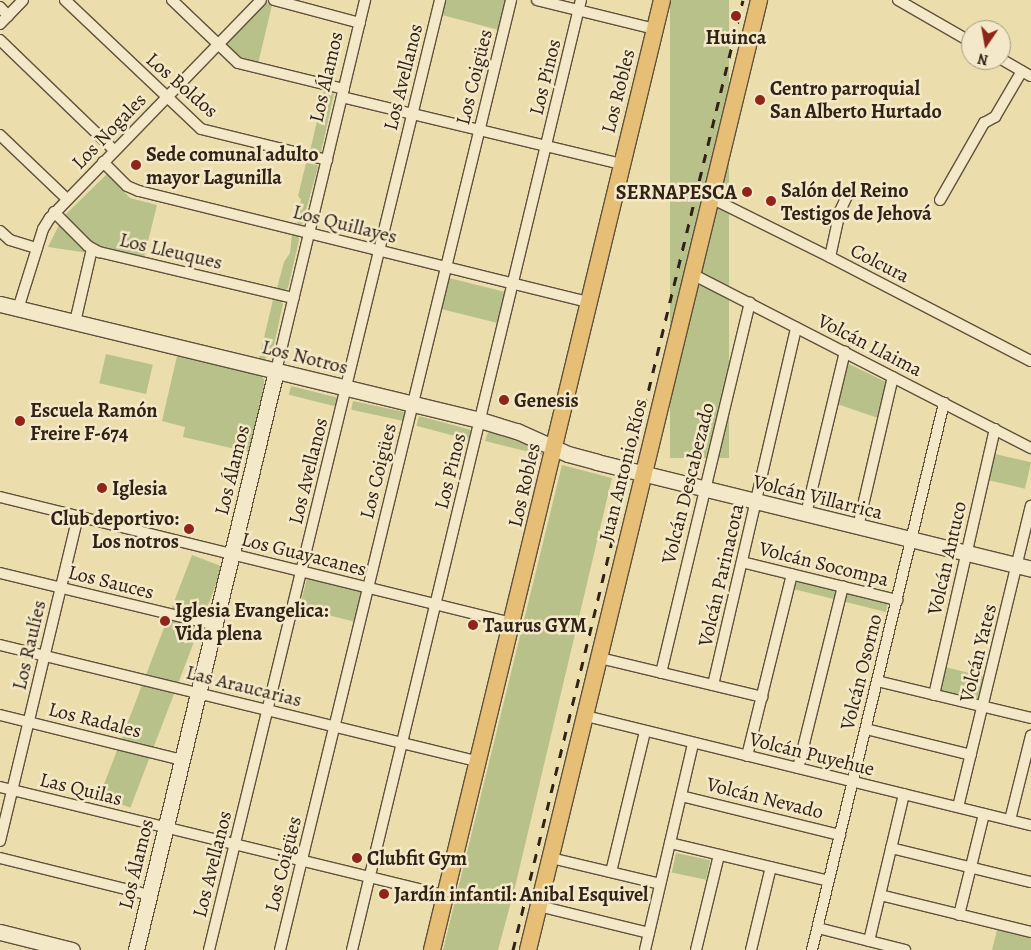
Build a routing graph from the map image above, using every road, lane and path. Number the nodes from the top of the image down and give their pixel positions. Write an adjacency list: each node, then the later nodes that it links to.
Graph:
1 (23, 0): 15 (street)
2 (65, 0): 25 (street, Los Boldos)
3 (172, 0): 21 (street)
4 (261, 0): 21 (street, Los Nogales)
5 (274, 0): 16 (street)
6 (366, 0): 16 (street, Los Álamos)
7 (440, 0): 26 (street, Los Avellanos)
8 (511, 0): 27 (street, Los Coigües)
9 (537, 0): 13 (street)
10 (662, 0): 18 (main road, Los Robles)
11 (759, 0): 35 (main road, Juan Antonio Ríos)
12 (898, 0): 19 (street)
13 (580, 5): 18 (street); 29 (street, Los Pinos)
14 (0, 7): 15 (street)
15 (8, 16): 17 (street)
16 (360, 23): 24 (street, Los Álamos)
17 (0, 24)
18 (655, 29): 33 (main road, Los Robles)
19 (961, 36)
20 (0, 40): 30 (street)
21 (218, 44): 24 (street); 25 (street, Los Nogales)
22 (1011, 65): 23 (street)
23 (1027, 74): 37 (street)
24 (343, 93): 26 (street); 31 (street, Los Álamos)
25 (166, 97): 30 (street, Los Nogales); 31 (street, Los Boldos)
26 (412, 114): 27 (street); 43 (street, Los Avellanos)
27 (479, 130): 29 (street); 45 (street, Los Coigües)
28 (0, 135): 36 (street)
29 (546, 146): 33 (street); 47 (street, Los Pinos)
30 (114, 150): 32 (street, Los Nogales)
31 (327, 160): 40 (street, Los Álamos)
32 (103, 162): 36 (street, Los Nogales); 40 (street, Los Quillayes)
33 (622, 164): 49 (main road, Los Robles)
34 (848, 194): 44 (street)
35 (711, 198): 44 (street, Colcura); 46 (main road, Juan Antonio Ríos)
36 (66, 199): 38 (street, Los Nogales)
37 (940, 200)
38 (54, 212): 41 (street, Los Nogales); 42 (street, Los Lleuques)
39 (0, 231): 41 (street)
40 (310, 233): 43 (street, Los Quillayes); 48 (street, Los Álamos)
41 (37, 248): 52 (street, Los Nogales)
42 (92, 249): 48 (street, Los Lleuques); 53 (street)
43 (380, 250): 45 (street, Los Quillayes); 59 (street, Los Avellanos)
44 (830, 257): 56 (street, Colcura)
45 (446, 267): 47 (street, Los Quillayes); 61 (street, Los Coigües)
46 (692, 274): 50 (street, Volcán Llaima); 67 (main road, Juan Antonio Ríos)
47 (513, 283): 49 (street, Los Quillayes); 62 (street, Los Pinos)
48 (294, 298): 57 (street, Los Álamos)
49 (589, 302): 64 (main road, Los Robles)
50 (750, 303): 54 (street, Volcán Llaima); 68 (street, Volcán Descabezado)
51 (0, 304): 52 (street, Los Notros)
52 (18, 309): 53 (street, Los Notros)
53 (75, 322): 57 (street, Los Notros)
54 (796, 327): 55 (street, Volcán Llaima); 70 (street, Volcán Parinacota)
55 (845, 352): 58 (street, Volcán Llaima); 72 (street)
56 (1031, 361)
57 (276, 370): 59 (street, Los Notros); 76 (street, Los Álamos)
58 (893, 377): 60 (street, Volcán Llaima); 74 (street)
59 (346, 388): 61 (street, Los Notros); 80 (street, Los Avellanos)
60 (944, 403): 63 (street, Volcán Llaima); 75 (street, Volcán Osorno)
61 (413, 404): 62 (street, Los Notros); 85 (street, Los Coigües)
62 (480, 420): 64 (street, Los Notros); 87 (street, Los Pinos)
63 (995, 429): 65 (street, Volcán Llaima); 77 (street, Volcán Antuco)
64 (554, 448): 66 (street, Los Notros); 88 (main road, Los Robles)
65 (1031, 448)
66 (597, 462): 67 (street, Volcán Villarrica)
67 (644, 475): 68 (street, Volcán Villarrica); 92 (main road, Juan Antonio Ríos)
68 (704, 490): 70 (street, Volcán Villarrica); 93 (street, Volcán Descabezado)
69 (0, 497): 73 (street, Los Guayacanes)
70 (756, 502): 72 (street, Volcán Villarrica); 78 (street, Volcán Parinacota)
71 (1031, 506): 79 (street, Volcán Yates)
72 (806, 514): 74 (street, Volcán Villarrica)
73 (78, 516): 76 (street, Los Guayacanes); 84 (street, Los Raulíes)
74 (858, 527): 75 (street, Volcán Villarrica)
75 (911, 540): 77 (street, Volcán Villarrica); 86 (street, Volcán Osorno)
76 (232, 554): 80 (street, Los Guayacanes); 89 (street, Los Álamos)
77 (966, 554): 79 (street, Volcán Villarrica); 97 (street, Volcán Antuco)
78 (742, 562): 82 (street, Volcán Socompa); 95 (street, Volcán Parinacota)
79 (1024, 568): 99 (street, Volcán Yates)
80 (302, 572): 85 (street, Los Guayacanes); 100 (street, Los Avellanos)
81 (0, 573): 84 (street, Los Sauces)
82 (792, 574): 83 (street, Volcán Socompa); 98 (street)
83 (843, 586): 86 (street, Volcán Socompa); 115 (street)
84 (61, 588): 89 (street, Los Sauces); 91 (street, Los Raulíes)
85 (368, 588): 87 (street, Los Guayacanes); 105 (street, Los Coigües)
86 (897, 600): 94 (street, Volcán Osorno)
87 (436, 604): 88 (street, Los Guayacanes); 109 (street, Los Pinos)
88 (512, 623): 114 (main road, Los Robles)
89 (215, 625): 96 (street, Los Álamos)
90 (0, 644): 91 (street, Las Araucarias)
91 (45, 656): 96 (street, Las Araucarias); 104 (street, Los Raulíes)
92 (600, 658): 93 (street); 102 (main road, Juan Antonio Ríos)
93 (661, 672): 95 (street)
94 (877, 681): 97 (street); 106 (street, Volcán Osorno)
95 (714, 685): 98 (street)
96 (198, 693): 100 (street, Las Araucarias); 113 (street, Los Álamos)
97 (934, 695): 99 (street)
98 (762, 697): 112 (street)
99 (983, 706): 103 (street); 111 (street, Volcán Yates)
100 (268, 710): 105 (street, Las Araucarias); 130 (street, Los Avellanos)
101 (0, 715): 104 (street, Los Radales)
102 (586, 716): 107 (street, Volcán Puyehue); 134 (main road, Juan Antonio Ríos)
103 (1031, 718)
104 (29, 722): 113 (street, Los Radales); 119 (street, Los Raulíes)
105 (334, 726): 109 (street, Las Araucarias); 135 (street, Los Coigües)
106 (866, 729): 111 (street); 117 (street, Volcán Osorno)
107 (645, 731): 110 (street, Volcán Puyehue); 138 (street)
108 (1031, 736): 116 (street)
109 (402, 743): 114 (street, Las Araucarias); 139 (street, Los Pinos)
110 (693, 743): 112 (street, Volcán Puyehue); 121 (street)
111 (971, 755): 122 (street, Volcán Yates)
112 (747, 756): 115 (street, Volcán Puyehue)
113 (182, 760): 126 (street, Los Álamos)
114 (479, 762): 144 (main road, Los Robles)
115 (798, 768): 117 (street, Volcán Puyehue)
116 (1027, 768): 124 (street)
117 (853, 782): 120 (street, Volcán Puyehue); 127 (street, Volcán Osorno)
118 (0, 787): 119 (street, Las Quilas)
119 (12, 790): 126 (street, Las Quilas); 128 (street, Los Raulíes)
120 (904, 794): 122 (street, Volcán Puyehue); 131 (street)
121 (681, 796): 127 (street, Volcán Nevado); 129 (street)
122 (958, 807): 123 (street, Volcán Puyehue)
123 (984, 814): 124 (street, Volcán Puyehue); 137 (street)
124 (1010, 820): 125 (street, Volcán Puyehue)
125 (1031, 825)
126 (166, 827): 130 (street, Las Quilas); 143 (street, Los Álamos)
127 (840, 835): 140 (street, Volcán Osorno)
128 (0, 841)
129 (670, 843): 132 (street); 142 (street)
130 (235, 844): 135 (street, Las Quilas); 156 (street, Los Avellanos)
131 (891, 848): 137 (street); 145 (street)
132 (719, 855): 136 (street); 162 (street)
133 (0, 858): 143 (street)
134 (551, 858): 138 (street); 146 (main road, Juan Antonio Ríos)
135 (302, 861): 139 (street, Las Quilas); 157 (street, Los Coigües)
136 (771, 867): 140 (street); 163 (street)
137 (971, 867): 141 (street); 147 (street)
138 (611, 872): 142 (street)
139 (370, 878): 144 (street, Las Quilas); 158 (street, Los Pinos)
140 (829, 881): 148 (street, Volcán Osorno)
141 (1031, 882)
142 (660, 884): 151 (street)
143 (150, 895): 155 (street, Los Álamos)
144 (446, 896): 159 (main road, Los Robles)
145 (880, 896): 147 (street); 152 (street)
146 (539, 906): 151 (street); 160 (main road, Juan Antonio Ríos)
147 (959, 914): 150 (street)
148 (818, 928): 152 (street); 164 (street, Volcán Osorno)
149 (0, 932): 153 (street)
150 (1031, 932)
151 (649, 933): 161 (street)
152 (869, 941): 165 (street)
153 (45, 947): 154 (street)
154 (72, 950)
155 (136, 950)
156 (210, 950)
157 (280, 950)
158 (352, 950)
159 (432, 950)
160 (528, 950)
161 (645, 950)
162 (696, 950)
163 (751, 950)
164 (812, 950)
165 (906, 950)

